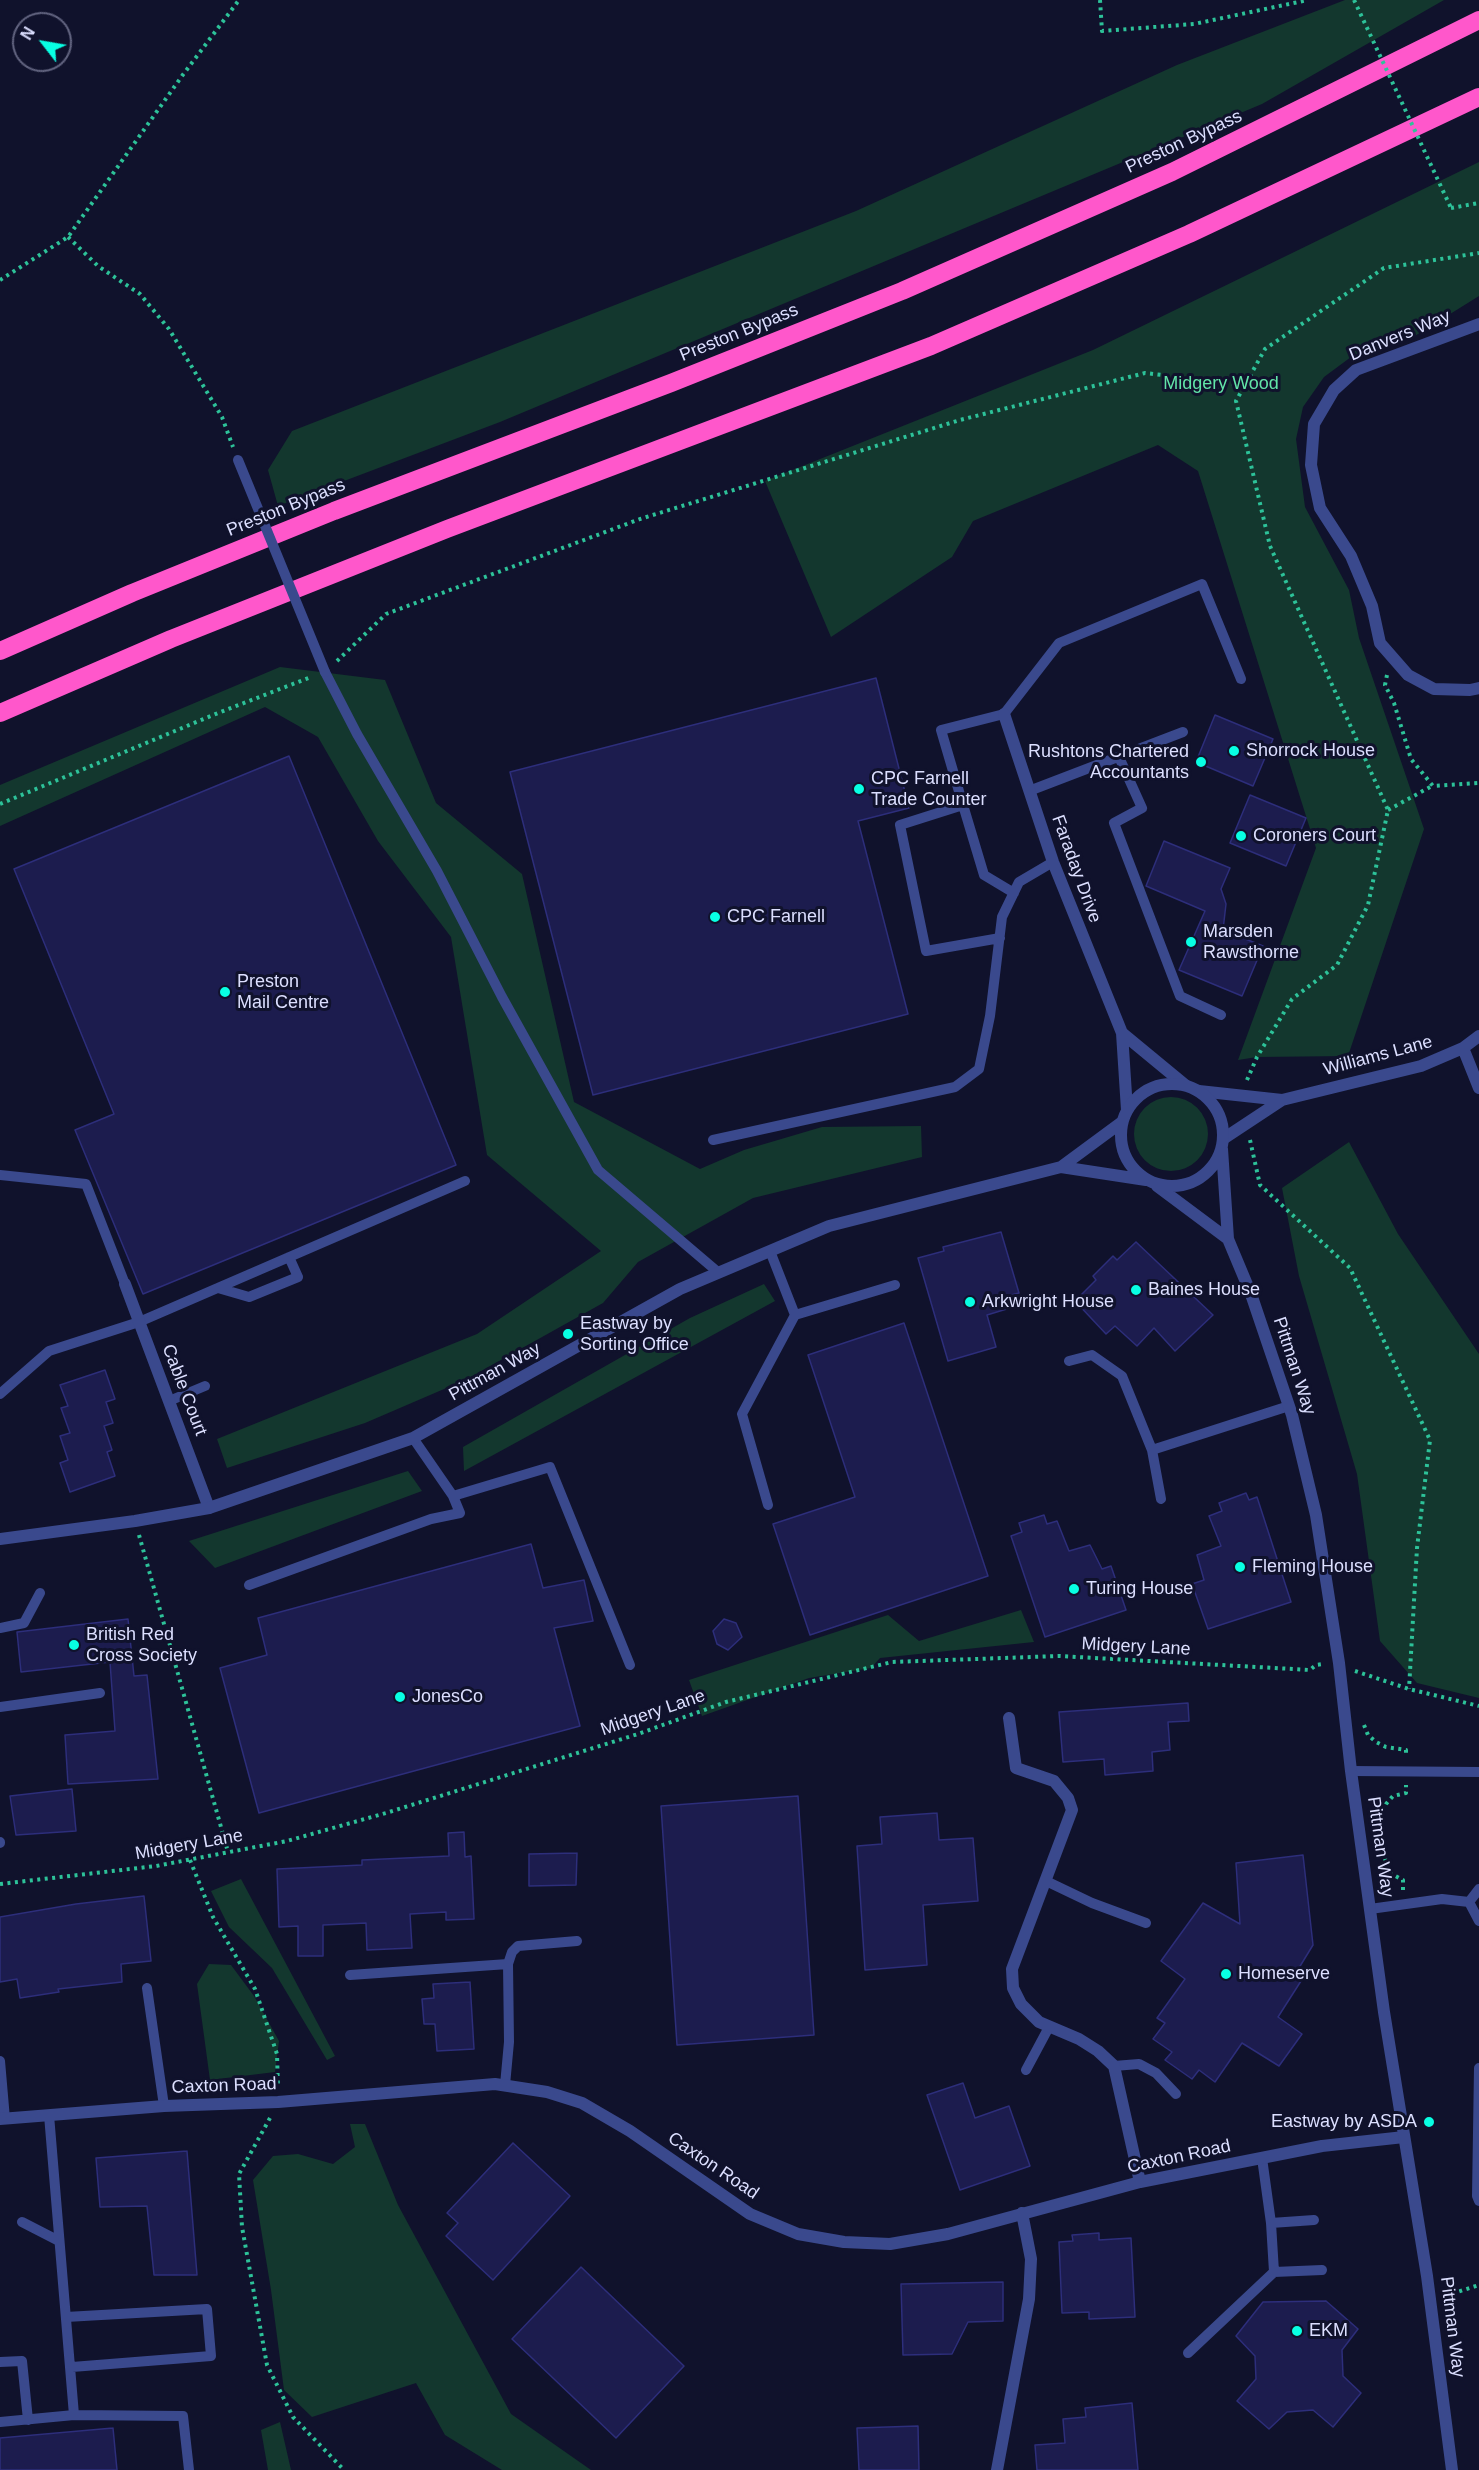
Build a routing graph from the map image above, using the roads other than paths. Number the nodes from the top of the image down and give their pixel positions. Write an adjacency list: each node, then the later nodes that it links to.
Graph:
1 (1479, 20): 5 (highway, Preston Bypass)
2 (1479, 97): 8 (highway)
3 (1479, 324): 7 (street, Danvers Way)
4 (238, 460): 36 (lane, bridge)
5 (0, 651)
6 (1241, 679): 9 (lane)
7 (1479, 688)
8 (0, 713)
9 (1004, 714): 12 (street, Faraday Drive); 13 (lane)
10 (1183, 732): 11 (lane)
11 (1119, 757): 12 (lane); 17 (lane)
12 (1029, 791): 14 (street, Faraday Drive)
13 (963, 805): 15 (lane); 16 (lane)
14 (1053, 862): 15 (lane); 18 (street, Faraday Drive)
15 (1014, 893): 16 (lane)
16 (1000, 938): 27 (lane)
17 (1221, 1015)
18 (1122, 1033): 21 (street, Faraday Drive); 25 (street, Faraday Drive)
19 (1479, 1036): 20 (street, Williams Lane)
20 (1463, 1048): 22 (street); 24 (street, Williams Lane)
21 (1185, 1085): 23 (street); 25 (street)
22 (1479, 1088)
23 (1199, 1091): 24 (street, Williams Lane); 28 (street)
24 (1281, 1101): 28 (street, Williams Lane)
25 (1127, 1110): 26 (street)
26 (1122, 1122): 29 (street, Pittman Way); 32 (street)
27 (713, 1140)
28 (1223, 1144): 32 (street); 33 (street, Pittman Way)
29 (1061, 1167): 32 (street, Pittman Way); 34 (street, Pittman Way)
30 (0, 1175): 37 (lane)
31 (465, 1181): 35 (lane)
32 (1151, 1182): 33 (street, Pittman Way)
33 (1228, 1239): 46 (street, Pittman Way)
34 (770, 1251): 36 (street, Pittman Way); 40 (lane)
35 (289, 1257): 39 (lane); 39 (lane)
36 (719, 1273): 47 (street, Pittman Way)
37 (125, 1284): 41 (street, Cable Court)
38 (895, 1285): 40 (lane)
39 (218, 1288): 41 (lane)
40 (795, 1316): 51 (lane)
41 (139, 1322): 44 (lane); 45 (street, Cable Court)
42 (1070, 1361): 48 (lane)
43 (205, 1386): 45 (lane)
44 (0, 1394)
45 (169, 1401): 52 (street, Cable Court)
46 (1289, 1406): 48 (lane); 61 (street, Pittman Way)
47 (413, 1438): 49 (lane); 52 (street, Pittman Way)
48 (1152, 1450): 50 (lane)
49 (453, 1496): 54 (lane); 57 (lane)
50 (1161, 1499)
51 (768, 1505)
52 (209, 1508): 53 (street, Pittman Way)
53 (0, 1539)
54 (249, 1586)
55 (40, 1593): 56 (lane)
56 (0, 1628)
57 (630, 1665)
58 (100, 1693): 59 (lane)
59 (0, 1707)
60 (1009, 1718): 63 (street)
61 (1351, 1771): 62 (lane); 66 (street, Pittman Way)
62 (1479, 1772)
63 (1046, 1881): 68 (lane); 73 (street)
64 (1479, 1888): 65 (lane)
65 (1469, 1902): 66 (lane); 67 (lane)
66 (1370, 1909): 83 (street, Pittman Way)
67 (1479, 1921)
68 (1146, 1923)
69 (577, 1941): 70 (lane)
70 (508, 1964): 71 (lane); 78 (lane)
71 (350, 1975)
72 (147, 1988): 80 (lane)
73 (1049, 2026): 75 (street); 77 (lane)
74 (0, 2061): 82 (lane)
75 (1114, 2066): 79 (lane); 85 (street)
76 (1479, 2067): 86 (lane)
77 (1026, 2070)
78 (505, 2085): 80 (street, Caxton Road); 87 (street, Caxton Road)
79 (1176, 2094)
80 (165, 2106): 81 (street, Caxton Road)
81 (49, 2115): 82 (street, Caxton Road); 91 (lane)
82 (3, 2119)
83 (1404, 2137): 84 (street, Caxton Road); 103 (street, Pittman Way)
84 (1262, 2158): 85 (street, Caxton Road); 90 (lane)
85 (1140, 2182): 87 (street, Caxton Road)
86 (1478, 2198)
87 (1022, 2213): 102 (street)
88 (1314, 2220): 90 (lane)
89 (22, 2222): 91 (lane)
90 (1271, 2223): 93 (lane)
91 (59, 2241): 94 (lane)
92 (1322, 2270): 93 (lane)
93 (1274, 2272): 95 (lane)
94 (66, 2317): 97 (lane); 97 (lane)
95 (1188, 2353)
96 (0, 2362): 99 (lane)
97 (72, 2367): 98 (lane)
98 (74, 2415): 99 (lane); 101 (lane)
99 (28, 2420): 100 (lane)
100 (0, 2422)
101 (189, 2470)
102 (997, 2470)
103 (1452, 2470)

